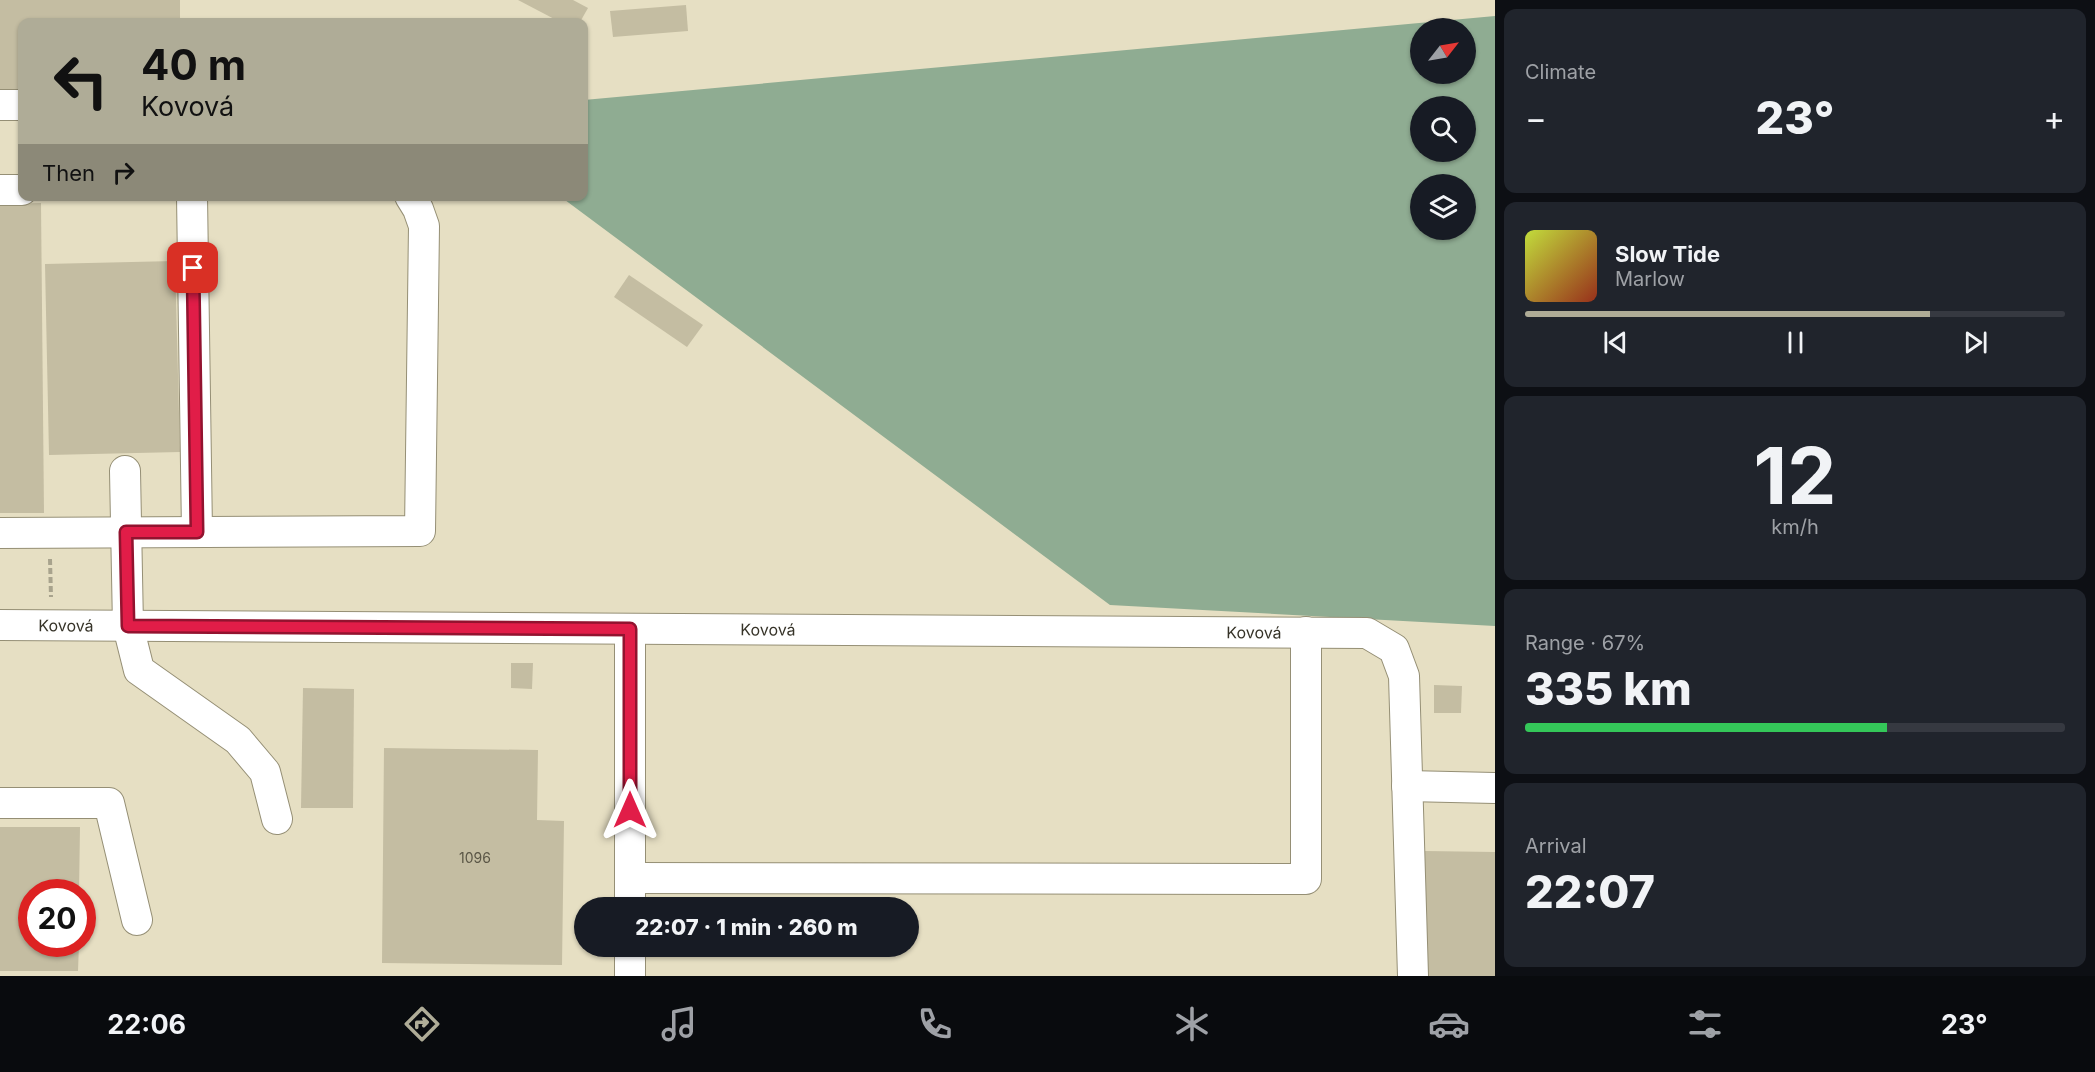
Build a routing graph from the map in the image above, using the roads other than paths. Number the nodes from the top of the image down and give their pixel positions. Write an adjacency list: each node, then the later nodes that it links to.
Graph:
1 (0, 105): 2 (lane)
2 (18, 105)
3 (0, 190): 4 (lane)
4 (18, 190)
5 (192, 201): 9 (lane)
6 (413, 201): 9 (lane)
7 (125, 471): 8 (lane)
8 (126, 532): 9 (lane); 10 (lane); 12 (lane)
9 (197, 532)
10 (0, 533)
11 (0, 626): 12 (lane, Kovová)
12 (128, 626): 13 (lane, Kovová); 18 (lane)
13 (630, 629): 14 (lane, Kovová); 19 (lane)
14 (1306, 632): 15 (lane, Kovová); 19 (lane)
15 (1407, 786): 16 (lane); 24 (lane, Kovová)
16 (1495, 788)
17 (0, 803): 21 (lane)
18 (277, 819)
19 (630, 878): 20 (lane)
20 (630, 897)
21 (137, 920)
22 (630, 957): 23 (lane)
23 (630, 976)
24 (1413, 976)

